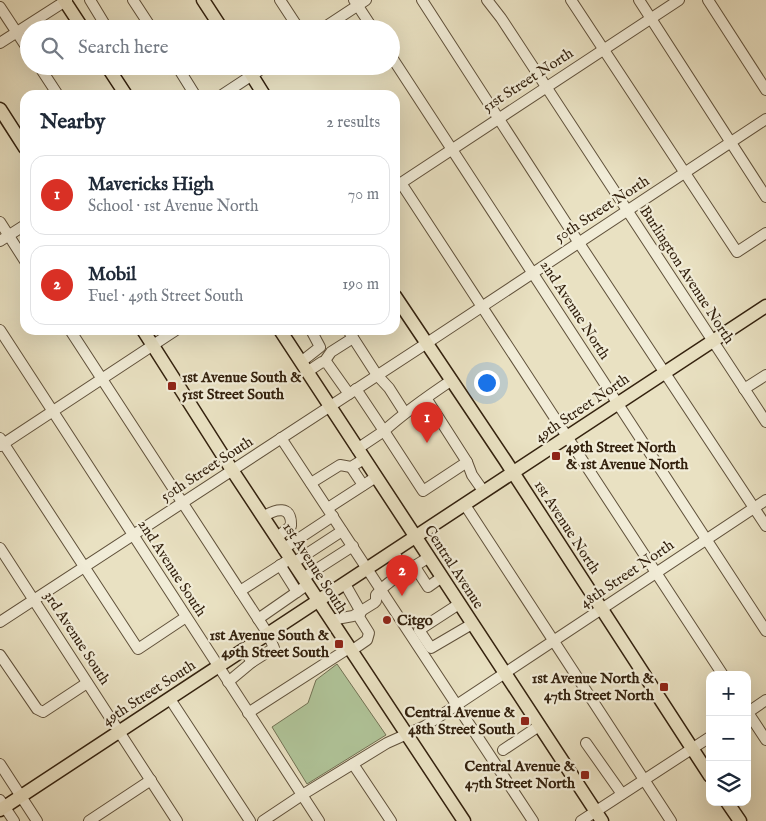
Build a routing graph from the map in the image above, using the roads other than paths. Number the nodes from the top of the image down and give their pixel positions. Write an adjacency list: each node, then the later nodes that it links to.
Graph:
1 (65, 0): 17 (street); 18 (main road)
2 (90, 0): 19 (street)
3 (134, 0): 20 (street)
4 (203, 0): 21 (main road)
5 (280, 0): 22 (street)
6 (422, 0): 44 (street)
7 (487, 0): 15 (street, Burlington Avenue North)
8 (493, 0): 15 (street, Burlington Avenue North)
9 (572, 0): 29 (street)
10 (639, 0): 16 (street)
11 (679, 0): 16 (street, 51st Street North)
12 (708, 0): 42 (street)
13 (359, 2): 23 (street); 24 (street)
14 (0, 7): 26 (street)
15 (501, 18): 36 (street, Burlington Avenue North)
16 (652, 18): 29 (street, 51st Street North); 47 (street)
17 (35, 20)
18 (77, 20)
19 (102, 20)
20 (146, 20)
21 (216, 20)
22 (293, 20)
23 (334, 20)
24 (368, 20)
25 (20, 30): 26 (street)
26 (16, 33): 27 (street); 28 (street)
27 (20, 39)
28 (0, 43)
29 (604, 49): 36 (street, 51st Street North); 49 (street)
30 (400, 70): 48 (street, 2nd Avenue North)
31 (45, 75): 37 (street)
32 (114, 75): 38 (main road)
33 (183, 75): 39 (street)
34 (244, 75): 40 (street)
35 (252, 75): 41 (main road)
36 (546, 87): 44 (street, 51st Street North); 53 (street, Burlington Avenue North)
37 (55, 90)
38 (123, 90)
39 (193, 90)
40 (228, 90)
41 (261, 90)
42 (766, 90)
43 (0, 109): 46 (main road)
44 (499, 117): 48 (street, 51st Street North); 58 (street)
45 (766, 119): 47 (street, 50th Street North)
46 (20, 140)
47 (730, 142): 49 (street, 50th Street North); 52 (street)
48 (452, 148): 50 (street, 51st Street North); 60 (street, 2nd Avenue North)
49 (684, 173): 53 (street, 50th Street North); 56 (street)
50 (400, 184)
51 (400, 188): 62 (street)
52 (766, 197)
53 (628, 211): 58 (street, 50th Street North); 72 (street, Burlington Avenue North)
54 (0, 222): 57 (street)
55 (20, 228): 57 (street)
56 (766, 233)
57 (4, 238): 59 (street)
58 (578, 243): 60 (street, 50th Street North); 77 (street)
59 (20, 255)
60 (532, 272): 62 (street, 50th Street North); 85 (street, 2nd Avenue North)
61 (400, 303): 73 (main road, 1st Avenue North)
62 (482, 306): 73 (street, 50th Street North); 91 (street)
63 (766, 306): 72 (main road, 49th Street North)
64 (0, 330): 87 (street, 2nd Avenue South)
65 (73, 335): 80 (street)
66 (146, 335): 74 (main road, 1st Avenue South)
67 (168, 335): 74 (street)
68 (283, 335): 76 (main road, Central Avenue)
69 (314, 335): 76 (street)
70 (350, 335): 75 (street)
71 (352, 335): 79 (street)
72 (713, 341): 77 (main road, 49th Street North); 82 (street, Burlington Avenue North)
73 (428, 343): 79 (street, 50th Street North); 81 (main road, 1st Avenue North)
74 (153, 345): 80 (street); 97 (main road, 1st Avenue South)
75 (324, 362): 76 (street); 83 (street)
76 (304, 367): 86 (main road, Central Avenue)
77 (664, 373): 85 (main road, 49th Street North); 106 (street)
78 (766, 374): 82 (street)
79 (377, 375): 83 (street, 50th Street North); 88 (street)
80 (102, 379): 87 (street); 104 (street)
81 (452, 380): 84 (street); 98 (main road, 1st Avenue North)
82 (744, 389): 89 (street, Burlington Avenue North)
83 (352, 391): 86 (street, 50th Street North); 90 (street)
84 (426, 398): 88 (street); 95 (street)
85 (618, 404): 91 (main road, 49th Street North); 113 (street, 2nd Avenue North)
86 (330, 406): 92 (street, 50th Street South); 94 (main road, Central Avenue)
87 (53, 411): 93 (street); 111 (street, 2nd Avenue South)
88 (405, 413): 90 (street)
89 (766, 422)
90 (384, 431): 94 (street); 95 (street)
91 (568, 437): 98 (main road, 49th Street North); 122 (street)
92 (281, 438): 97 (street, 50th Street South); 100 (street)
93 (1, 442): 119 (street)
94 (360, 454): 96 (street); 99 (main road, Central Avenue)
95 (467, 462): 102 (street)
96 (351, 467): 100 (street); 101 (street)
97 (232, 470): 104 (street, 50th Street South); 108 (main road, 1st Avenue South)
98 (513, 473): 102 (main road, 49th Street North); 131 (main road, 1st Avenue North)
99 (376, 477): 101 (street); 112 (main road, Central Avenue)
100 (312, 484): 107 (street)
101 (363, 485): 107 (street)
102 (484, 492): 105 (main road, 49th Street North)
103 (766, 500): 106 (street, 48th Street North)
104 (182, 502): 111 (street, 50th Street South); 127 (street)
105 (465, 505): 112 (main road, 49th Street North); 140 (street)
106 (754, 508): 109 (street); 113 (street, 48th Street North)
107 (330, 512): 110 (street); 117 (street)
108 (262, 517): 117 (main road, 1st Avenue South); 117 (street)
109 (766, 526)
110 (342, 530): 114 (street); 117 (street)
111 (133, 535): 119 (street, 50th Street South); 133 (street, 2nd Avenue South)
112 (416, 538): 116 (main road, 49th Street South); 118 (main road, Central Avenue)
113 (706, 540): 122 (street, 48th Street North); 138 (street, 2nd Avenue North)
114 (352, 546): 120 (street); 125 (street)
115 (0, 548): 128 (street, 3rd Avenue South)
116 (394, 552): 120 (main road, 49th Street South); 121 (street)
117 (284, 555): 125 (main road, 1st Avenue South); 127 (street)
118 (428, 557): 121 (street); 123 (main road, Central Avenue)
119 (84, 567): 128 (street, 50th Street South); 133 (street)
120 (368, 569): 124 (main road, 49th Street South); 126 (street)
121 (411, 569): 123 (street); 126 (street)
122 (656, 572): 131 (street, 48th Street North); 146 (street)
123 (442, 577): 130 (main road, Central Avenue)
124 (345, 584): 129 (main road, 49th Street South); 132 (street)
125 (303, 585): 129 (main road, 1st Avenue South); 134 (street)
126 (381, 589): 132 (street); 152 (street)
127 (240, 591): 134 (street)
128 (34, 600): 136 (street, 50th Street South); 149 (street, 3rd Avenue South)
129 (318, 602): 135 (main road, 1st Avenue South); 139 (main road, 49th Street South)
130 (459, 604): 137 (main road, Central Avenue); 137 (street)
131 (601, 609): 140 (street, 48th Street North); 162 (main road, 1st Avenue North)
132 (361, 612): 135 (street); 142 (street)
133 (186, 617): 145 (street, 2nd Avenue South)
134 (258, 619): 139 (street)
135 (330, 620): 142 (main road, 1st Avenue South)
136 (0, 622)
137 (472, 624): 147 (main road, Central Avenue)
138 (766, 631)
139 (268, 634): 141 (main road, 49th Street South); 144 (street)
140 (552, 642): 147 (street, 48th Street North); 169 (street)
141 (244, 650): 144 (street); 145 (main road, 49th Street South)
142 (350, 650): 154 (street); 158 (main road, 1st Avenue South)
143 (0, 655): 149 (street)
144 (252, 662): 148 (street)
145 (218, 667): 148 (street, 2nd Avenue South); 150 (main road, 49th Street South)
146 (721, 671)
147 (505, 673): 152 (street, 48th Street North); 156 (main road, Central Avenue)
148 (228, 682): 154 (street, 2nd Avenue South)
149 (88, 683): 157 (street, 3rd Avenue South)
150 (170, 699): 157 (main road, 49th Street South); 181 (street)
151 (766, 700): 153 (street)
152 (458, 705): 158 (street, 48th Street North); 186 (street)
153 (751, 709)
154 (248, 713): 171 (street, 2nd Avenue South)
155 (750, 716): 160 (street)
156 (539, 726): 163 (street); 175 (main road, Central Avenue)
157 (119, 732): 168 (street, 3rd Avenue South); 172 (main road, 49th Street South)
158 (406, 734): 165 (street, 48th Street North); 185 (main road, 1st Avenue South)
159 (706, 740): 162 (street)
160 (766, 740)
161 (586, 743): 170 (street)
162 (691, 749): 166 (main road, 1st Avenue North); 169 (street)
163 (503, 750)
164 (0, 764): 167 (street)
165 (353, 764): 171 (street, 48th Street North); 184 (street)
166 (706, 770)
167 (4, 780): 172 (street)
168 (151, 780): 176 (street); 180 (street, 3rd Avenue South)
169 (644, 780): 170 (street); 188 (street)
170 (622, 794): 175 (street)
171 (302, 795): 182 (street, 48th Street North); 183 (street, 2nd Avenue South)
172 (21, 797): 173 (main road, 49th Street South); 178 (street)
173 (2, 806): 177 (street)
174 (730, 806): 189 (main road)
175 (598, 816): 187 (street)
176 (105, 817): 179 (street)
177 (14, 821)
178 (37, 821)
179 (89, 821)
180 (177, 821)
181 (250, 821)
182 (263, 821)
183 (319, 821)
184 (391, 821)
185 (464, 821)
186 (532, 821)
187 (581, 821)
188 (671, 821)
189 (740, 821)

